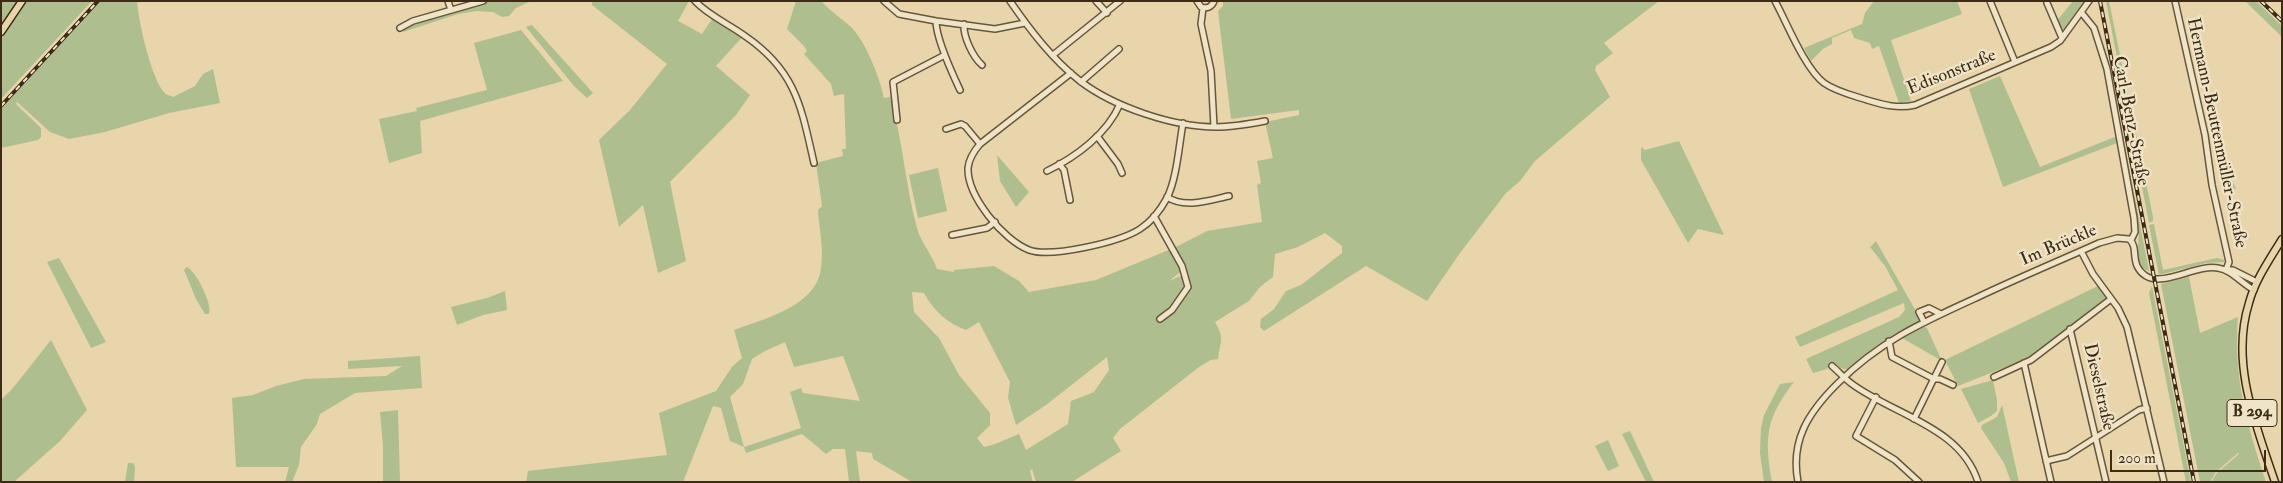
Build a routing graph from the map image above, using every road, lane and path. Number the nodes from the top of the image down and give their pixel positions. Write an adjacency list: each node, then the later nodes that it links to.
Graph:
1 (22, 1): 24 (main road)
2 (448, 1): 17 (street)
3 (483, 1): 17 (street)
4 (695, 1): 42 (street)
5 (884, 1): 20 (street)
6 (1010, 1): 21 (street)
7 (1096, 1): 19 (street)
8 (1120, 1): 19 (street)
9 (1197, 1): 16 (street)
10 (1214, 1): 16 (street)
11 (1774, 1): 29 (street, Edisonstraße)
12 (1990, 1): 29 (street)
13 (2089, 1): 18 (street)
14 (2175, 1): 55 (street, Hermann-Beuttenmüller-Straße)
15 (2047, 3): 25 (street)
16 (1203, 8): 38 (street)
17 (451, 10): 23 (street)
18 (2081, 12): 25 (street, Edisonstraße); 53 (street, Carl-Benz-Straße)
19 (1107, 13): 27 (street)
20 (936, 22): 22 (street); 28 (street)
21 (1025, 23): 22 (street); 27 (street)
22 (964, 24): 30 (street)
23 (400, 28)
24 (1, 32)
25 (2062, 38): 29 (street, Edisonstraße)
26 (1119, 50): 32 (street)
27 (1053, 55): 31 (street)
28 (943, 56): 33 (street); 35 (street)
29 (2015, 62)
30 (982, 65)
31 (1071, 73): 32 (street); 41 (street)
32 (1082, 82): 34 (street)
33 (960, 90)
34 (1120, 104): 37 (street); 40 (street)
35 (897, 120)
36 (1265, 120): 38 (street)
37 (1183, 123): 38 (street); 47 (street)
38 (1214, 127)
39 (946, 129): 41 (street)
40 (1097, 136): 43 (street); 45 (street)
41 (980, 144): 50 (street)
42 (814, 163)
43 (1059, 164): 44 (street); 48 (street)
44 (1046, 171)
45 (1122, 173)
46 (1230, 196): 47 (street)
47 (1167, 197): 49 (street)
48 (1070, 200)
49 (1154, 216): 50 (street); 60 (street)
50 (995, 222): 51 (street)
51 (952, 235)
52 (2282, 239): 56 (main road, B 294)
53 (2131, 240): 54 (street, Im Brückle); 55 (street)
54 (2081, 251): 58 (street); 59 (street, Im Brückle)
55 (2226, 270): 56 (street); 57 (street)
56 (2257, 282): 57 (main road, B 294)
57 (2254, 290): 82 (main road, B 294)
58 (2111, 299): 62 (street); 72 (street)
59 (1940, 314): 61 (street, Im Brückle); 61 (street, Im Brückle)
60 (1160, 319)
61 (1924, 322): 63 (street)
62 (2070, 329): 65 (street); 74 (street, Dieselstraße)
63 (1888, 341): 67 (street); 69 (street)
64 (1942, 362): 69 (street)
65 (2024, 363): 68 (street); 75 (street)
66 (1832, 366): 67 (street)
67 (1844, 376): 71 (street); 76 (street)
68 (1994, 377)
69 (1934, 379): 70 (street); 73 (street)
70 (1953, 385)
71 (1876, 397): 73 (street); 77 (street)
72 (2147, 408): 74 (street); 81 (street)
73 (1914, 419): 78 (street)
74 (2095, 437): 75 (street); 80 (street, Dieselstraße)
75 (2046, 461): 79 (street)
76 (1798, 482)
77 (1919, 482)
78 (1978, 482)
79 (2051, 482)
80 (2106, 482)
81 (2164, 482)
82 (2275, 482)

